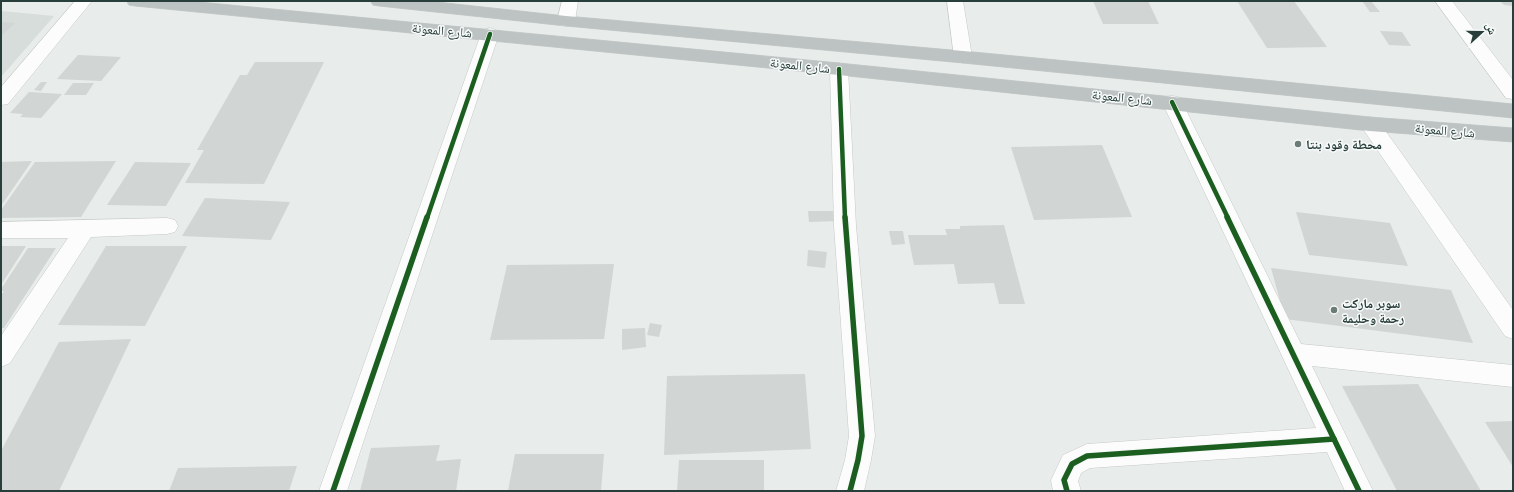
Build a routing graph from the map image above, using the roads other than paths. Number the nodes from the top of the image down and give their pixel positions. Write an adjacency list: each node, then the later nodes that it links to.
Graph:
1 (84, 1): 12 (street)
2 (135, 1): 8 (highway, شارع المعونة)
3 (379, 1): 7 (highway, شارع المعونة)
4 (570, 1): 7 (street)
5 (955, 1): 9 (street)
6 (1443, 1): 11 (street)
7 (566, 20): 9 (highway, شارع المعونة)
8 (490, 34): 10 (highway, شارع المعونة); 25 (street)
9 (964, 57): 14 (highway, شارع المعونة)
10 (839, 69): 13 (highway, شارع المعونة); 26 (street)
11 (1513, 93)
12 (1, 99)
13 (1172, 102): 15 (highway, شارع المعونة); 21 (street)
14 (1513, 111)
15 (1370, 124): 16 (highway, شارع المعونة); 20 (street)
16 (1513, 135)
17 (167, 226): 18 (street)
18 (85, 229): 19 (street); 22 (street)
19 (1, 230)
20 (1513, 329)
21 (1293, 354): 23 (street); 24 (street)
22 (1, 356)
23 (1513, 376)
24 (1334, 439): 27 (street); 28 (street)
25 (333, 491)
26 (850, 491)
27 (1067, 491)
28 (1358, 491)

